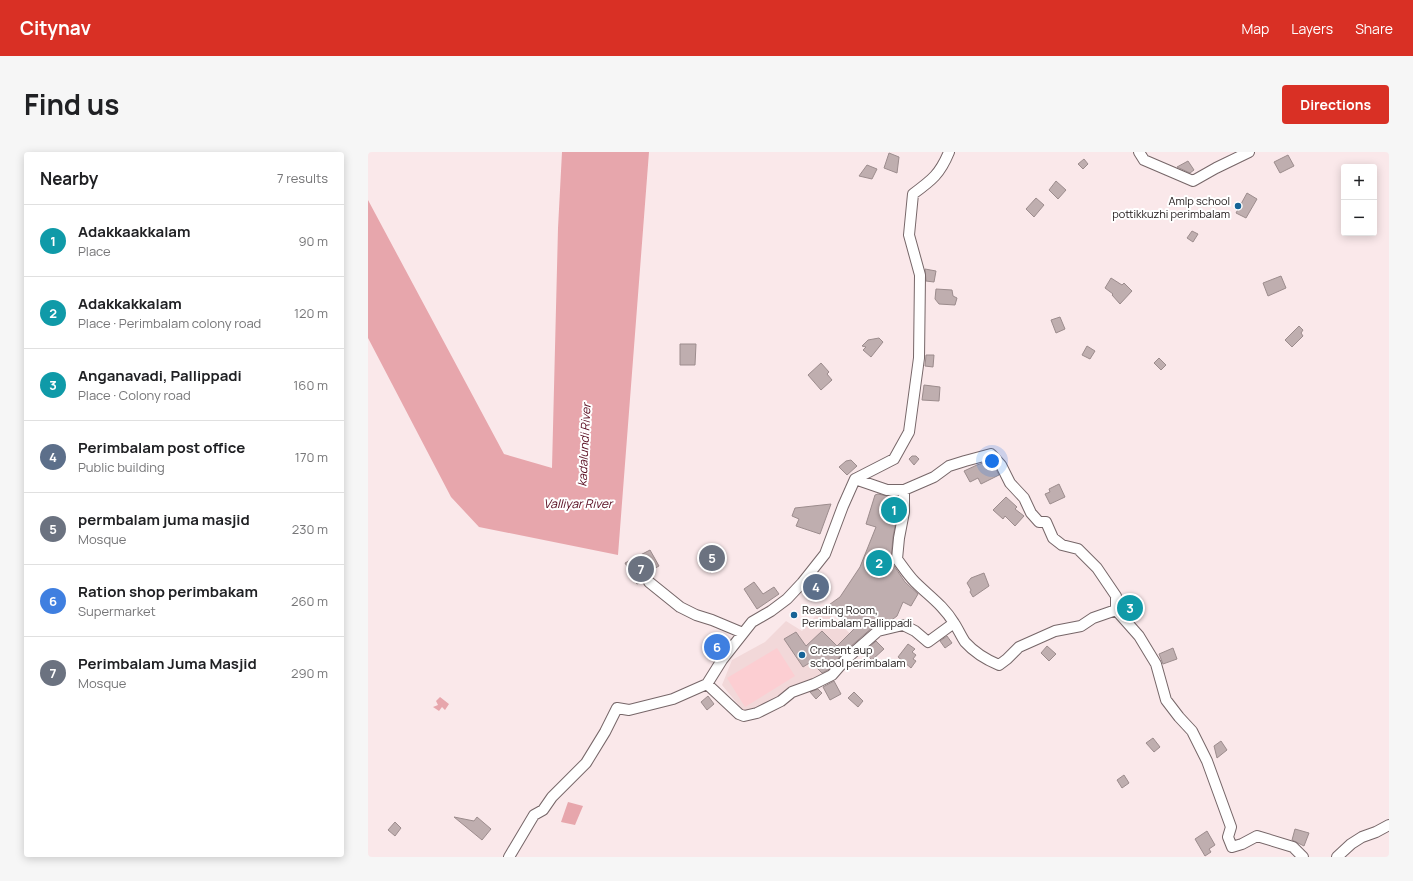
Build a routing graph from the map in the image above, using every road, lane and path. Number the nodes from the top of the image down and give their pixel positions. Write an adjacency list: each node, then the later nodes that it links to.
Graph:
1 (949, 152): 5 (street)
2 (1130, 152): 4 (street)
3 (1249, 152): 4 (street)
4 (1141, 156)
5 (855, 479): 6 (street); 10 (street)
6 (904, 490): 8 (street); 9 (street)
7 (649, 582): 10 (street)
8 (1116, 610): 9 (street); 14 (street)
9 (954, 623): 11 (street)
10 (743, 633): 11 (street)
11 (707, 684): 13 (street)
12 (1389, 825): 15 (street)
13 (509, 857)
14 (1303, 857)
15 (1337, 857)

